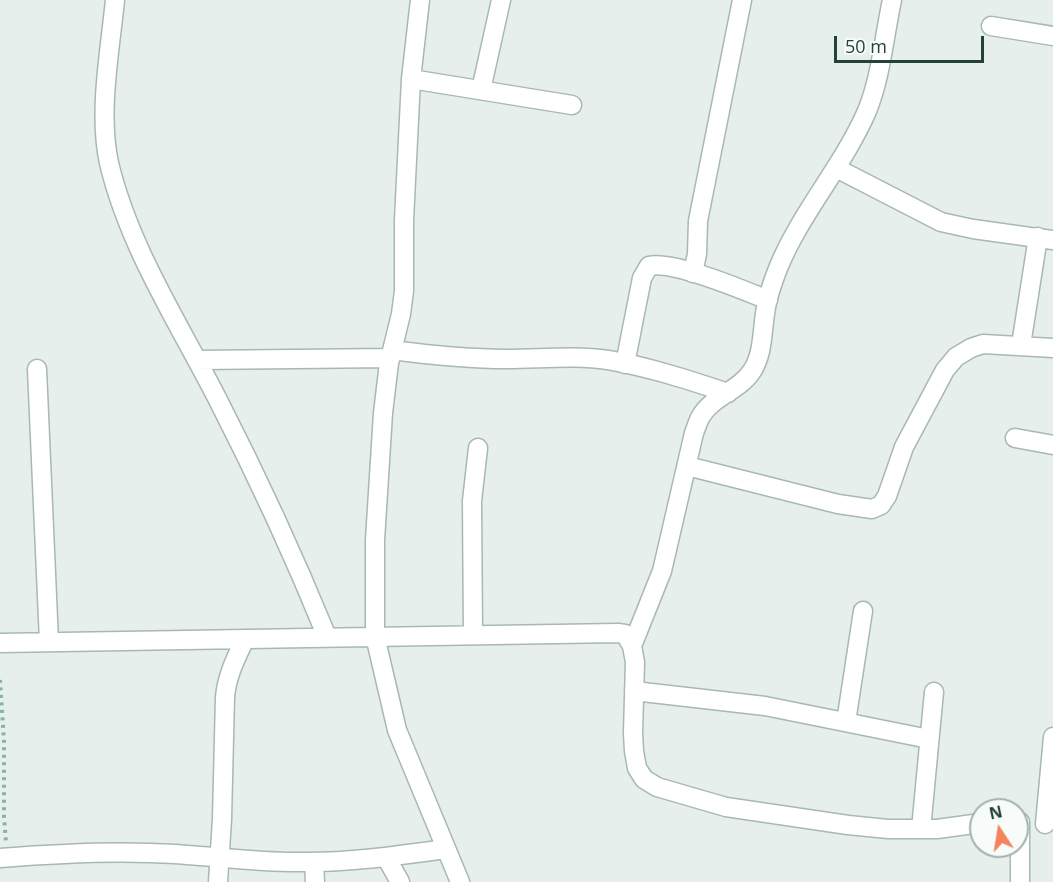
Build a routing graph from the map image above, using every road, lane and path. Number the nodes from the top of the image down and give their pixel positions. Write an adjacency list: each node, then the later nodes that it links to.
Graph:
1 (115, 0): 18 (street)
2 (420, 0): 8 (street)
3 (501, 0): 9 (street)
4 (742, 0): 13 (street)
5 (891, 0): 11 (street)
6 (991, 26): 7 (street)
7 (1053, 36)
8 (411, 80): 9 (street); 17 (street)
9 (482, 90): 10 (street)
10 (572, 105)
11 (836, 168): 12 (street); 14 (street)
12 (1045, 238): 15 (street)
13 (693, 273): 14 (street); 19 (street)
14 (768, 300): 21 (street)
15 (1021, 345): 16 (street); 25 (street)
16 (1053, 348)
17 (391, 354): 18 (street); 19 (street); 28 (street)
18 (197, 360): 29 (street)
19 (625, 364): 21 (street)
20 (37, 369): 31 (street)
21 (728, 393): 25 (street)
22 (1016, 438): 23 (street)
23 (1053, 445)
24 (478, 448): 27 (street)
25 (687, 466): 33 (street)
26 (863, 611): 37 (street)
27 (473, 634): 28 (street); 33 (street)
28 (375, 636): 29 (street); 44 (street)
29 (327, 637): 30 (street)
30 (245, 639): 31 (street); 47 (street)
31 (49, 642): 32 (street)
32 (0, 643)
33 (632, 646): 35 (street)
34 (0, 680): 45 (path)
35 (634, 691): 37 (street); 43 (street)
36 (934, 692): 39 (street)
37 (846, 722): 39 (street)
38 (1053, 737): 41 (street)
39 (929, 739): 43 (street)
40 (1029, 823): 41 (street)
41 (1049, 824)
42 (969, 825): 43 (street)
43 (921, 829)
44 (446, 849): 46 (street); 53 (street)
45 (4, 857): 47 (street)
46 (386, 857): 49 (street); 52 (street)
47 (220, 858): 49 (street); 50 (street)
48 (1020, 858): 54 (street)
49 (314, 862): 51 (street)
50 (218, 882)
51 (315, 882)
52 (400, 882)
53 (460, 882)
54 (1020, 882)

